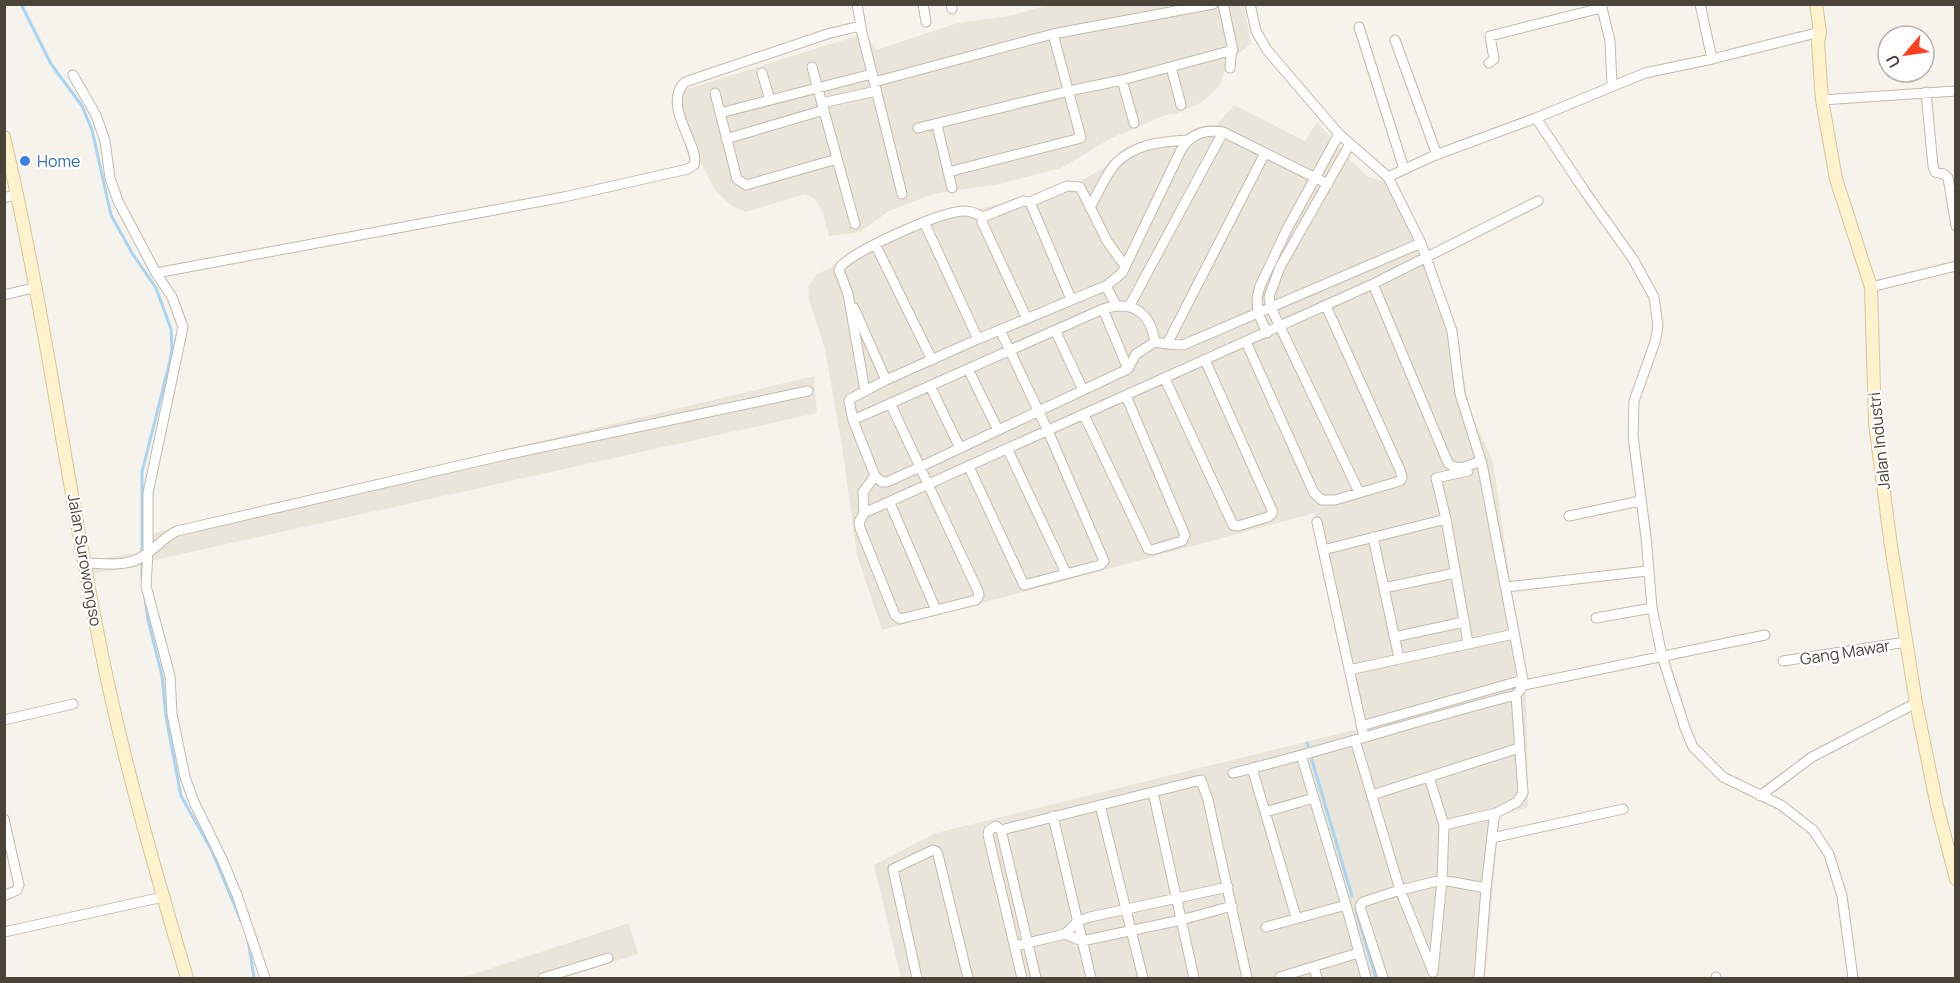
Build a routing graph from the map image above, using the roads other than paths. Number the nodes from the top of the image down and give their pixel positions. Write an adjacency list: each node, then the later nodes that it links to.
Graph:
1 (857, 4): 12 (street)
2 (923, 4): 11 (street)
3 (1161, 4): 10 (street)
4 (1213, 4): 10 (street)
5 (1222, 4): 17 (street)
6 (1250, 4): 43 (street)
7 (1700, 4): 18 (street)
8 (1816, 4): 14 (street, Jalan Industri)
9 (1601, 6): 19 (street); 27 (street)
10 (1163, 15): 15 (street)
11 (926, 22)
12 (860, 26): 26 (street); 72 (street)
13 (1359, 27): 51 (street)
14 (1820, 32): 18 (street); 34 (street, Jalan Industri)
15 (1053, 34): 26 (street); 29 (street)
16 (1395, 40): 49 (street)
17 (1233, 50): 20 (street); 22 (street)
18 (1712, 59): 27 (street)
19 (1489, 63)
20 (1171, 67): 25 (street); 35 (street)
21 (812, 68): 28 (street)
22 (1230, 68)
23 (762, 73): 33 (street)
24 (73, 75): 72 (street)
25 (1122, 80): 29 (street); 39 (street)
26 (874, 82): 28 (street); 36 (street); 58 (street)
27 (1612, 85): 38 (street)
28 (818, 88): 33 (street); 36 (street)
29 (1069, 91): 40 (street); 52 (street)
30 (1956, 91): 31 (street)
31 (1926, 92): 34 (street); 66 (street)
32 (715, 93): 37 (street)
33 (770, 100): 37 (street)
34 (1822, 100): 76 (street, Jalan Industri)
35 (1181, 105)
36 (823, 106): 45 (street); 50 (street)
37 (720, 113): 45 (street)
38 (1536, 118): 49 (street); 121 (street)
39 (1134, 123)
40 (937, 125): 41 (street); 52 (street)
41 (918, 128)
42 (1223, 132): 46 (street); 48 (street); 81 (street)
43 (1339, 134): 47 (street); 53 (street)
44 (4, 137): 57 (street, Jalan Surowongso)
45 (726, 139): 50 (street)
46 (1187, 140): 62 (street); 70 (street)
47 (1350, 144): 54 (street); 55 (street)
48 (1265, 153): 53 (street); 94 (street)
49 (1437, 155): 51 (street)
50 (837, 159): 65 (street)
51 (1404, 169): 54 (street)
52 (948, 172): 56 (street)
53 (1316, 177): 55 (street); 85 (street)
54 (1388, 177): 67 (street)
55 (1329, 184): 83 (street)
56 (952, 188)
57 (18, 194): 59 (street); 75 (street, Jalan Surowongso)
58 (902, 194)
59 (4, 198)
60 (1539, 201): 69 (street)
61 (1030, 202): 62 (street); 63 (street); 79 (street)
62 (1090, 208): 70 (street)
63 (983, 217): 64 (street); 86 (street)
64 (924, 222): 68 (street); 91 (street)
65 (855, 224)
66 (1956, 226)
67 (1421, 243): 69 (street); 83 (street)
68 (875, 244): 77 (street); 96 (street)
69 (1426, 258): 73 (street); 115 (street)
70 (1125, 266): 74 (street)
71 (1956, 266): 76 (street)
72 (159, 273): 129 (street)
73 (1373, 284): 82 (street); 115 (street)
74 (1106, 286): 79 (street); 80 (street)
75 (37, 287): 78 (street); 130 (street, Jalan Surowongso)
76 (1870, 287): 143 (street, Jalan Industri)
77 (848, 294): 101 (street); 105 (street)
78 (4, 295)
79 (1071, 298): 86 (street)
80 (1116, 305): 81 (street); 84 (street)
81 (1130, 305): 92 (street)
82 (1326, 306): 87 (street); 120 (street)
83 (1271, 308): 85 (street); 87 (street)
84 (1103, 309): 89 (street); 99 (street)
85 (1258, 313): 90 (street); 94 (street)
86 (1027, 319): 88 (street)
87 (1281, 326): 90 (street); 120 (street)
88 (1000, 330): 91 (street); 95 (street)
89 (1055, 330): 95 (street); 103 (street)
90 (1267, 333): 93 (street)
91 (978, 339): 96 (street)
92 (1155, 342): 94 (street); 99 (street)
93 (1246, 342): 97 (street); 120 (street)
94 (1167, 344)
95 (1010, 351): 98 (street); 108 (street)
96 (932, 360): 101 (street)
97 (1205, 360): 100 (street); 100 (street)
98 (968, 369): 102 (street); 111 (street)
99 (1128, 369): 103 (street)
100 (1165, 379): 106 (street)
101 (886, 380): 105 (street)
102 (930, 386): 107 (street); 113 (street)
103 (1083, 390): 108 (street)
104 (808, 391): 129 (street)
105 (865, 391): 110 (street)
106 (1126, 396): 109 (street); 109 (street)
107 (890, 403): 110 (street); 116 (street)
108 (1038, 411): 111 (street); 112 (street)
109 (1084, 415): 112 (street)
110 (853, 420): 118 (street)
111 (998, 430): 113 (street)
112 (1048, 431): 114 (street); 132 (street)
113 (960, 448): 116 (street)
114 (1008, 450): 117 (street); 132 (street)
115 (1482, 465): 125 (street); 134 (street)
116 (920, 466): 118 (street); 119 (street)
117 (969, 467): 119 (street); 132 (street)
118 (875, 476): 123 (street)
119 (930, 485): 122 (street); 137 (street)
120 (1359, 492)
121 (1640, 501): 124 (street); 131 (street)
122 (890, 503): 123 (street); 137 (street)
123 (864, 513): 137 (street)
124 (1569, 516)
125 (1446, 519): 127 (street); 133 (street)
126 (1317, 522): 128 (street)
127 (1373, 537): 128 (street); 135 (street)
128 (1323, 550): 148 (street)
129 (143, 556): 130 (street); 201 (street)
130 (85, 563): 180 (street, Jalan Surowongso)
131 (1647, 571): 134 (street); 136 (street)
132 (1066, 573)
133 (1455, 573): 135 (street); 139 (street)
134 (1506, 587): 140 (street)
135 (1384, 588): 142 (street)
136 (1652, 608): 138 (street); 145 (street)
137 (936, 610)
138 (1596, 618)
139 (1464, 622): 142 (street); 144 (street)
140 (1514, 634): 144 (street); 149 (street)
141 (1765, 635): 145 (street)
142 (1394, 637): 146 (street)
143 (1906, 642): 147 (street, Gang Mawar); 151 (street, Jalan Industri)
144 (1468, 643): 146 (street)
145 (1662, 656): 149 (street); 163 (street)
146 (1399, 658): 148 (street)
147 (1783, 661)
148 (1349, 670): 154 (street)
149 (1523, 682): 150 (street); 154 (street)
150 (1516, 694): 155 (street); 156 (street)
151 (1916, 703): 163 (street); 174 (street, Jalan Industri)
152 (72, 704): 153 (street)
153 (4, 720)
154 (1361, 726): 155 (street)
155 (1359, 738): 157 (street); 162 (street)
156 (1519, 748): 160 (street); 168 (street)
157 (1301, 755): 158 (street); 164 (street)
158 (1252, 768): 159 (street); 167 (street)
159 (1233, 773)
160 (1429, 777): 162 (street); 171 (street)
161 (1153, 792): 165 (street); 176 (street); 181 (street)
162 (1372, 795): 178 (street)
163 (1760, 796): 215 (street)
164 (1314, 798): 167 (street); 182 (street)
165 (1100, 805): 169 (street); 184 (street)
166 (1623, 808): 173 (street)
167 (1264, 812): 185 (street)
168 (1496, 813): 171 (street); 173 (street)
169 (1053, 816): 172 (street); 187 (street)
170 (4, 819): 179 (street)
171 (1444, 825): 175 (street)
172 (1001, 830): 193 (street); 194 (street)
173 (1492, 838): 177 (street)
174 (1956, 879)
175 (1442, 880): 177 (street); 178 (street); 198 (street)
176 (1228, 887): 181 (street); 183 (street)
177 (1486, 888): 214 (street)
178 (1400, 890): 198 (street); 213 (street)
179 (4, 896)
180 (163, 897): 190 (street); 200 (street, Jalan Surowongso)
181 (1177, 898): 184 (street); 186 (street)
182 (1346, 905): 185 (street); 195 (street)
183 (1232, 906): 186 (street); 210 (street)
184 (1127, 909): 187 (street); 189 (street)
185 (1296, 917): 188 (street)
186 (1181, 920): 189 (street); 209 (street)
187 (1078, 921): 191 (street); 192 (street)
188 (1266, 927)
189 (1132, 930): 192 (street); 208 (street)
190 (4, 932)
191 (1065, 934): 192 (street); 193 (street)
192 (1082, 941): 207 (street)
193 (1028, 943): 194 (street); 206 (street)
194 (1015, 946): 205 (street)
195 (1358, 953): 197 (street); 212 (street)
196 (608, 958): 202 (street)
197 (1314, 967): 199 (street); 211 (street)
198 (1433, 975)
199 (1280, 977)
200 (187, 978)
201 (265, 978)
202 (543, 978)
203 (917, 978): 204 (street)
204 (968, 978)
205 (1022, 978)
206 (1036, 978)
207 (1091, 978)
208 (1143, 978)
209 (1194, 978)
210 (1247, 978)
211 (1317, 978)
212 (1366, 978)
213 (1383, 978)
214 (1479, 978)
215 (1853, 978)

